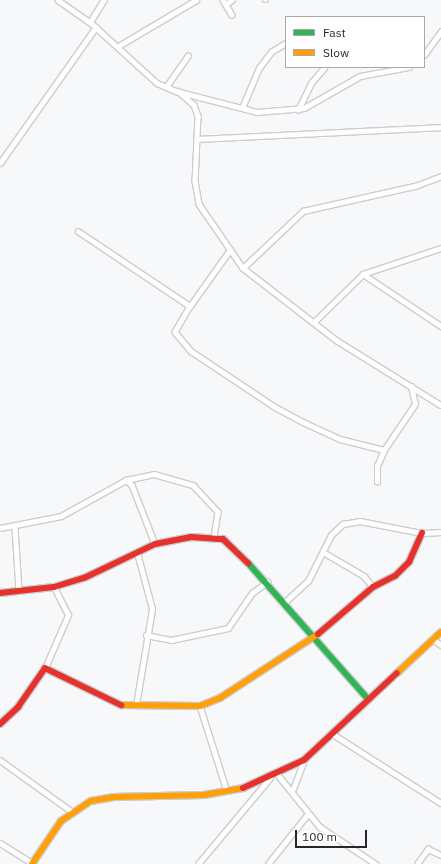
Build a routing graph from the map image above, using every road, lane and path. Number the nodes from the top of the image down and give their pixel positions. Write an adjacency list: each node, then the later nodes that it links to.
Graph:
1 (58, 0): 7 (street)
2 (104, 0): 7 (street)
3 (196, 0): 11 (street)
4 (232, 0): 5 (street)
5 (224, 2): 6 (street)
6 (232, 15)
7 (90, 22): 8 (street)
8 (96, 27): 11 (street); 22 (street)
9 (441, 32): 12 (street)
10 (285, 44): 18 (street)
11 (116, 47): 16 (street)
12 (425, 54)
13 (188, 56): 16 (street)
14 (324, 68): 19 (street)
15 (404, 68): 19 (street)
16 (166, 87): 17 (street)
17 (178, 92): 18 (street); 21 (street)
18 (242, 108): 19 (street)
19 (298, 110)
20 (441, 127): 21 (street)
21 (199, 140): 26 (street)
22 (0, 163)
23 (441, 176): 27 (street)
24 (78, 231): 29 (street)
25 (441, 248): 28 (street)
26 (230, 250): 27 (street); 29 (street)
27 (243, 268): 30 (street)
28 (363, 274): 30 (street); 31 (street)
29 (190, 306): 34 (street)
30 (314, 322): 32 (street)
31 (441, 326)
32 (411, 386): 33 (street); 34 (street)
33 (441, 405)
34 (384, 450): 36 (street)
35 (126, 480): 37 (street); 41 (street); 42 (street)
36 (377, 482)
37 (15, 527): 38 (street); 48 (street)
38 (0, 528)
39 (441, 532): 40 (street)
40 (422, 533): 43 (street); 47 (street)
41 (214, 537): 42 (street); 45 (street)
42 (155, 544): 44 (street)
43 (323, 552): 47 (street); 50 (street)
44 (137, 553): 46 (street); 52 (street)
45 (267, 582): 50 (street); 52 (street)
46 (54, 587): 48 (street); 56 (street)
47 (373, 587): 53 (street)
48 (19, 591): 49 (street)
49 (0, 593)
50 (284, 603): 53 (street)
51 (441, 632): 54 (street)
52 (146, 635): 58 (street)
53 (314, 637): 57 (street); 59 (street)
54 (433, 639): 55 (street); 57 (street)
55 (441, 645)
56 (46, 668): 58 (street); 60 (street)
57 (367, 698): 61 (street)
58 (136, 705): 59 (street)
59 (200, 706): 67 (street)
60 (0, 724)
61 (331, 734): 63 (street); 68 (street)
62 (0, 760): 69 (street)
63 (304, 760): 64 (street); 66 (street)
64 (278, 775): 65 (street); 66 (street)
65 (270, 778): 67 (street); 74 (street)
66 (293, 789): 70 (street)
67 (227, 792): 69 (street)
68 (441, 803)
69 (71, 812): 73 (street)
70 (307, 815): 75 (street); 76 (street)
71 (0, 843): 73 (street)
72 (441, 855): 77 (street)
73 (32, 864)
74 (198, 864)
75 (268, 864)
76 (376, 864)
77 (417, 864)

